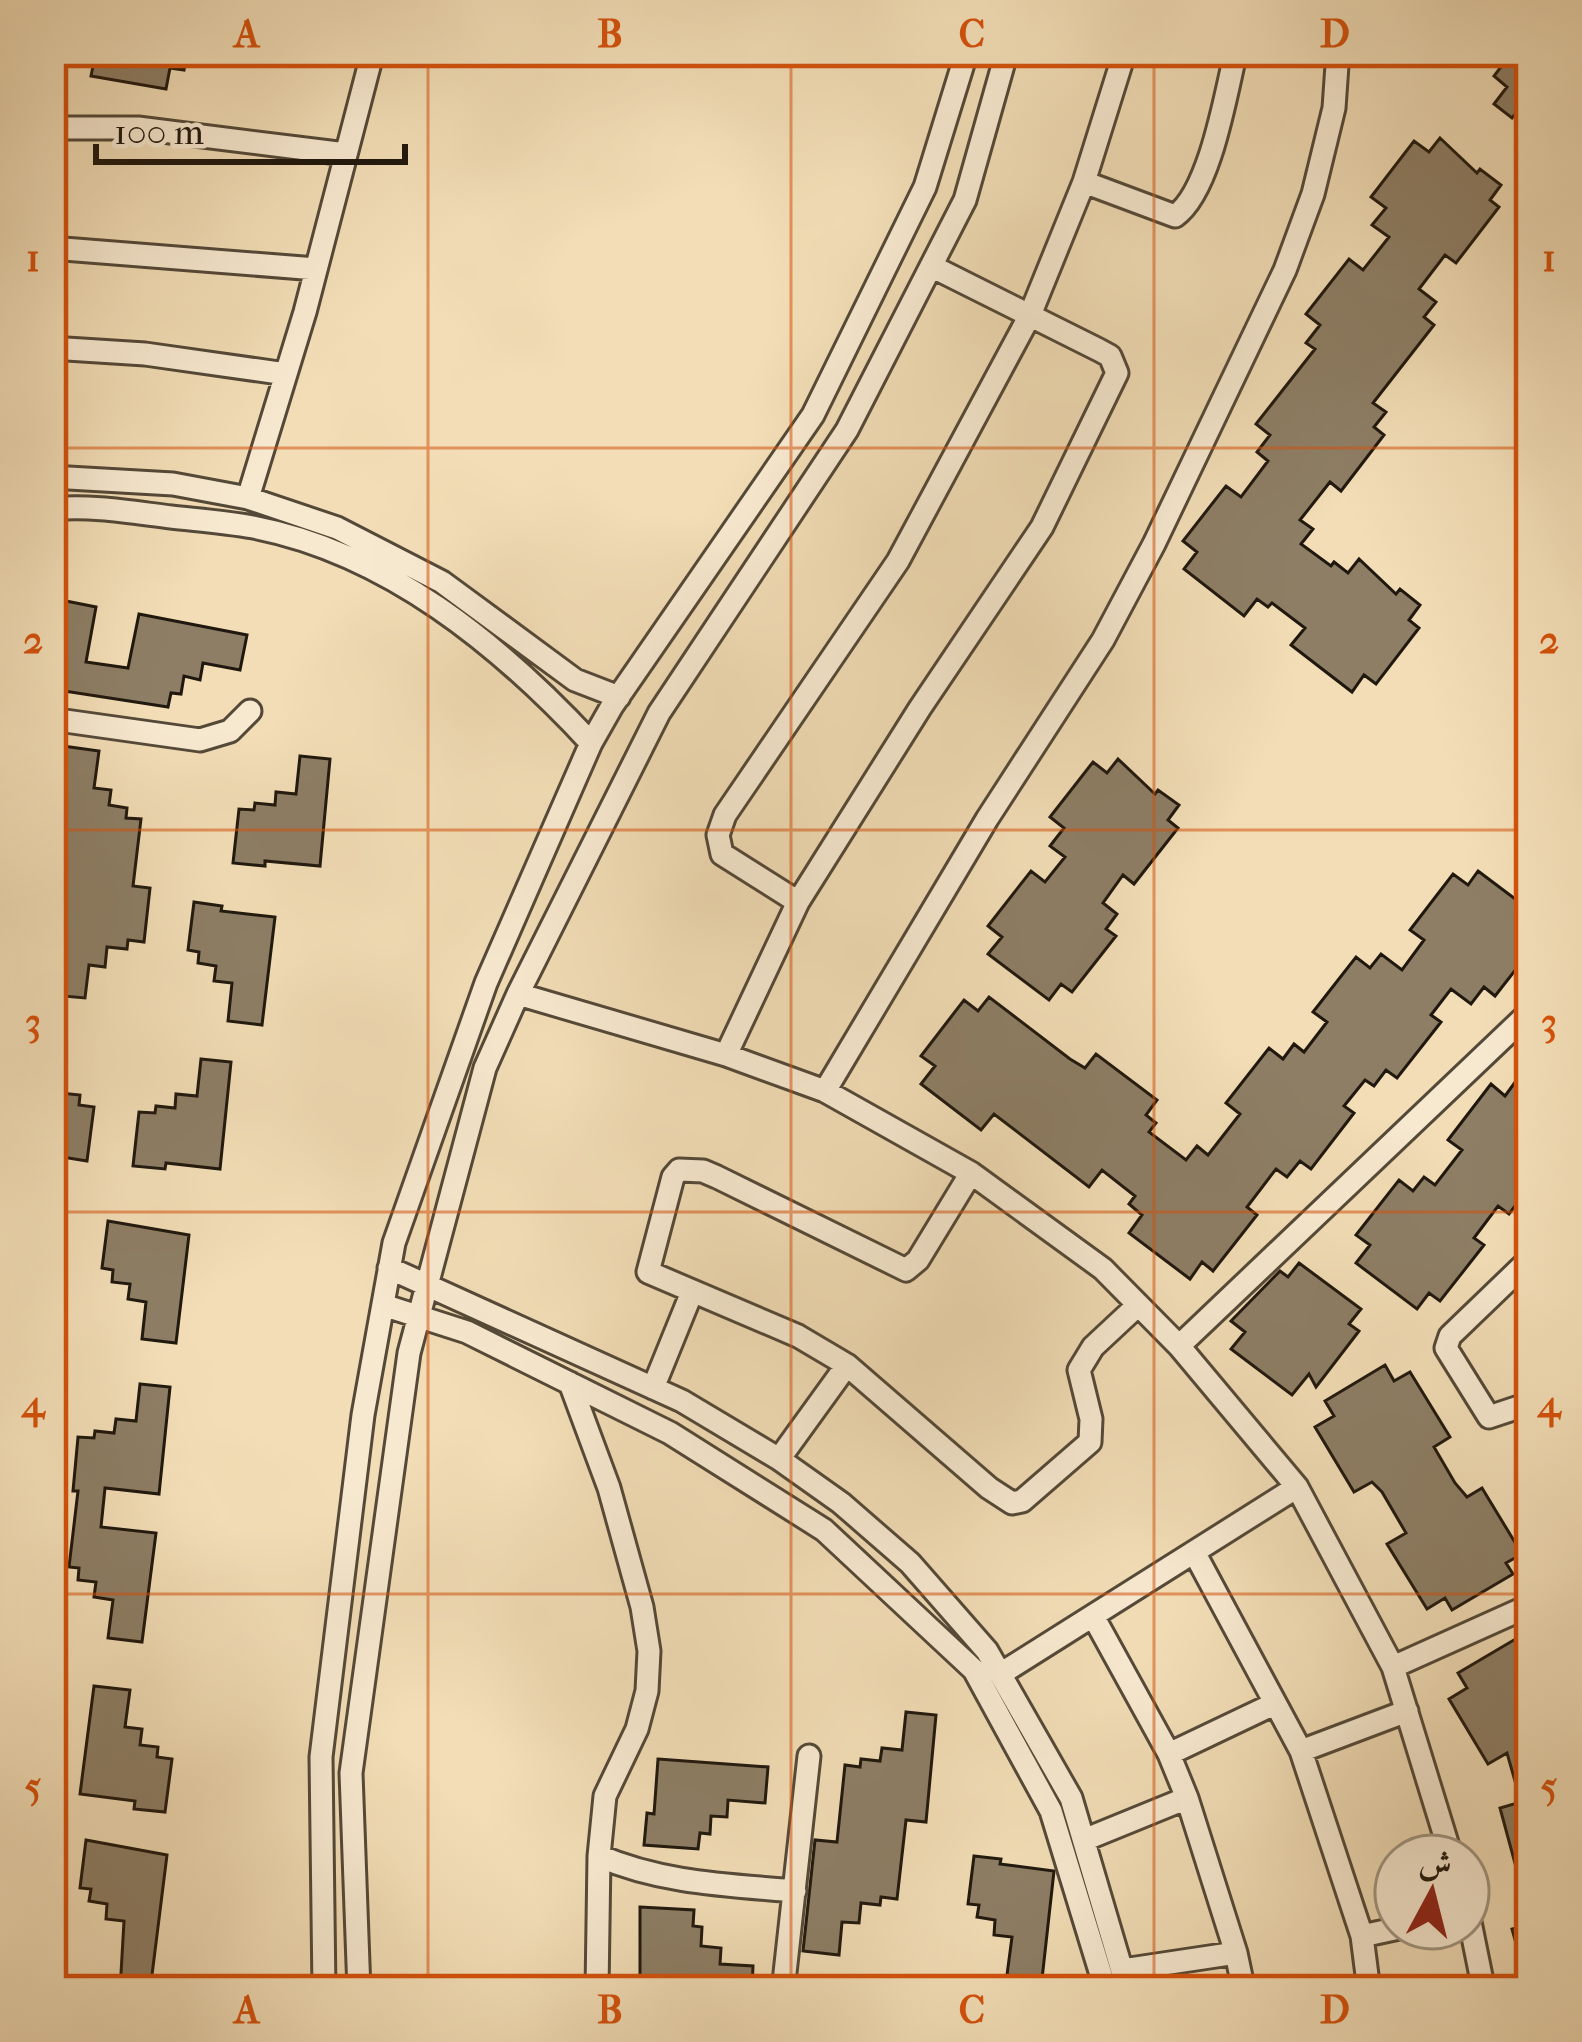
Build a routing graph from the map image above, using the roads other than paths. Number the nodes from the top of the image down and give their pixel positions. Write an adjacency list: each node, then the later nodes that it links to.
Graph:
1 (373, 51): 8 (street)
2 (967, 51): 19 (street)
3 (1007, 51): 11 (street)
4 (1126, 51): 9 (street)
5 (1236, 51): 9 (street)
6 (1338, 51): 27 (street)
7 (51, 128): 8 (street)
8 (346, 154): 12 (street)
9 (1084, 182): 13 (street)
10 (51, 248): 12 (street)
11 (931, 266): 13 (street); 24 (street)
12 (316, 269): 15 (street)
13 (1030, 315): 23 (street); 23 (street)
14 (51, 348): 15 (street)
15 (286, 374): 17 (street)
16 (51, 477): 17 (street)
17 (248, 498): 19 (street)
18 (51, 509): 22 (street)
19 (619, 697): 22 (street)
20 (250, 711): 21 (street)
21 (51, 719)
22 (591, 743): 30 (street)
23 (798, 902): 26 (street)
24 (518, 994): 26 (street); 31 (street)
25 (1531, 1011): 36 (street)
26 (725, 1054): 27 (street)
27 (825, 1091): 28 (street)
28 (970, 1173): 32 (street); 34 (street)
29 (1531, 1258): 40 (street)
30 (389, 1268): 31 (street); 33 (street)
31 (427, 1283): 35 (street); 39 (street)
32 (692, 1292): 37 (street); 39 (street)
33 (383, 1305): 35 (street); 63 (street)
34 (1138, 1305): 36 (street); 37 (street)
35 (419, 1314): 38 (street); 64 (street)
36 (1179, 1346): 42 (street)
37 (847, 1365): 41 (street)
38 (570, 1383): 56 (street); 67 (street)
39 (653, 1388): 41 (street)
40 (1531, 1403)
41 (778, 1459): 47 (street)
42 (1298, 1486): 43 (street); 46 (street)
43 (1194, 1552): 45 (street); 48 (street)
44 (1531, 1605): 46 (street)
45 (1093, 1616): 47 (street); 51 (street)
46 (1394, 1667): 49 (street)
47 (1002, 1673): 55 (street)
48 (1274, 1705): 50 (street); 51 (street)
49 (1407, 1711): 50 (street); 54 (street)
50 (1300, 1751): 59 (street)
51 (1169, 1754): 53 (street)
52 (809, 1756): 57 (street)
53 (1186, 1798): 55 (street); 61 (street)
54 (1444, 1832)
55 (1084, 1840): 62 (street)
56 (599, 1856): 57 (street); 65 (street)
57 (795, 1892): 66 (street)
58 (1372, 1934): 59 (street)
59 (1362, 1936): 69 (street)
60 (1476, 1952): 70 (street)
61 (1236, 1953): 62 (street); 68 (street)
62 (1125, 1981)
63 (324, 1991)
64 (359, 1991)
65 (597, 1991)
66 (783, 1991)
67 (1106, 1991)
68 (1244, 1991)
69 (1369, 1991)
70 (1484, 1991)

